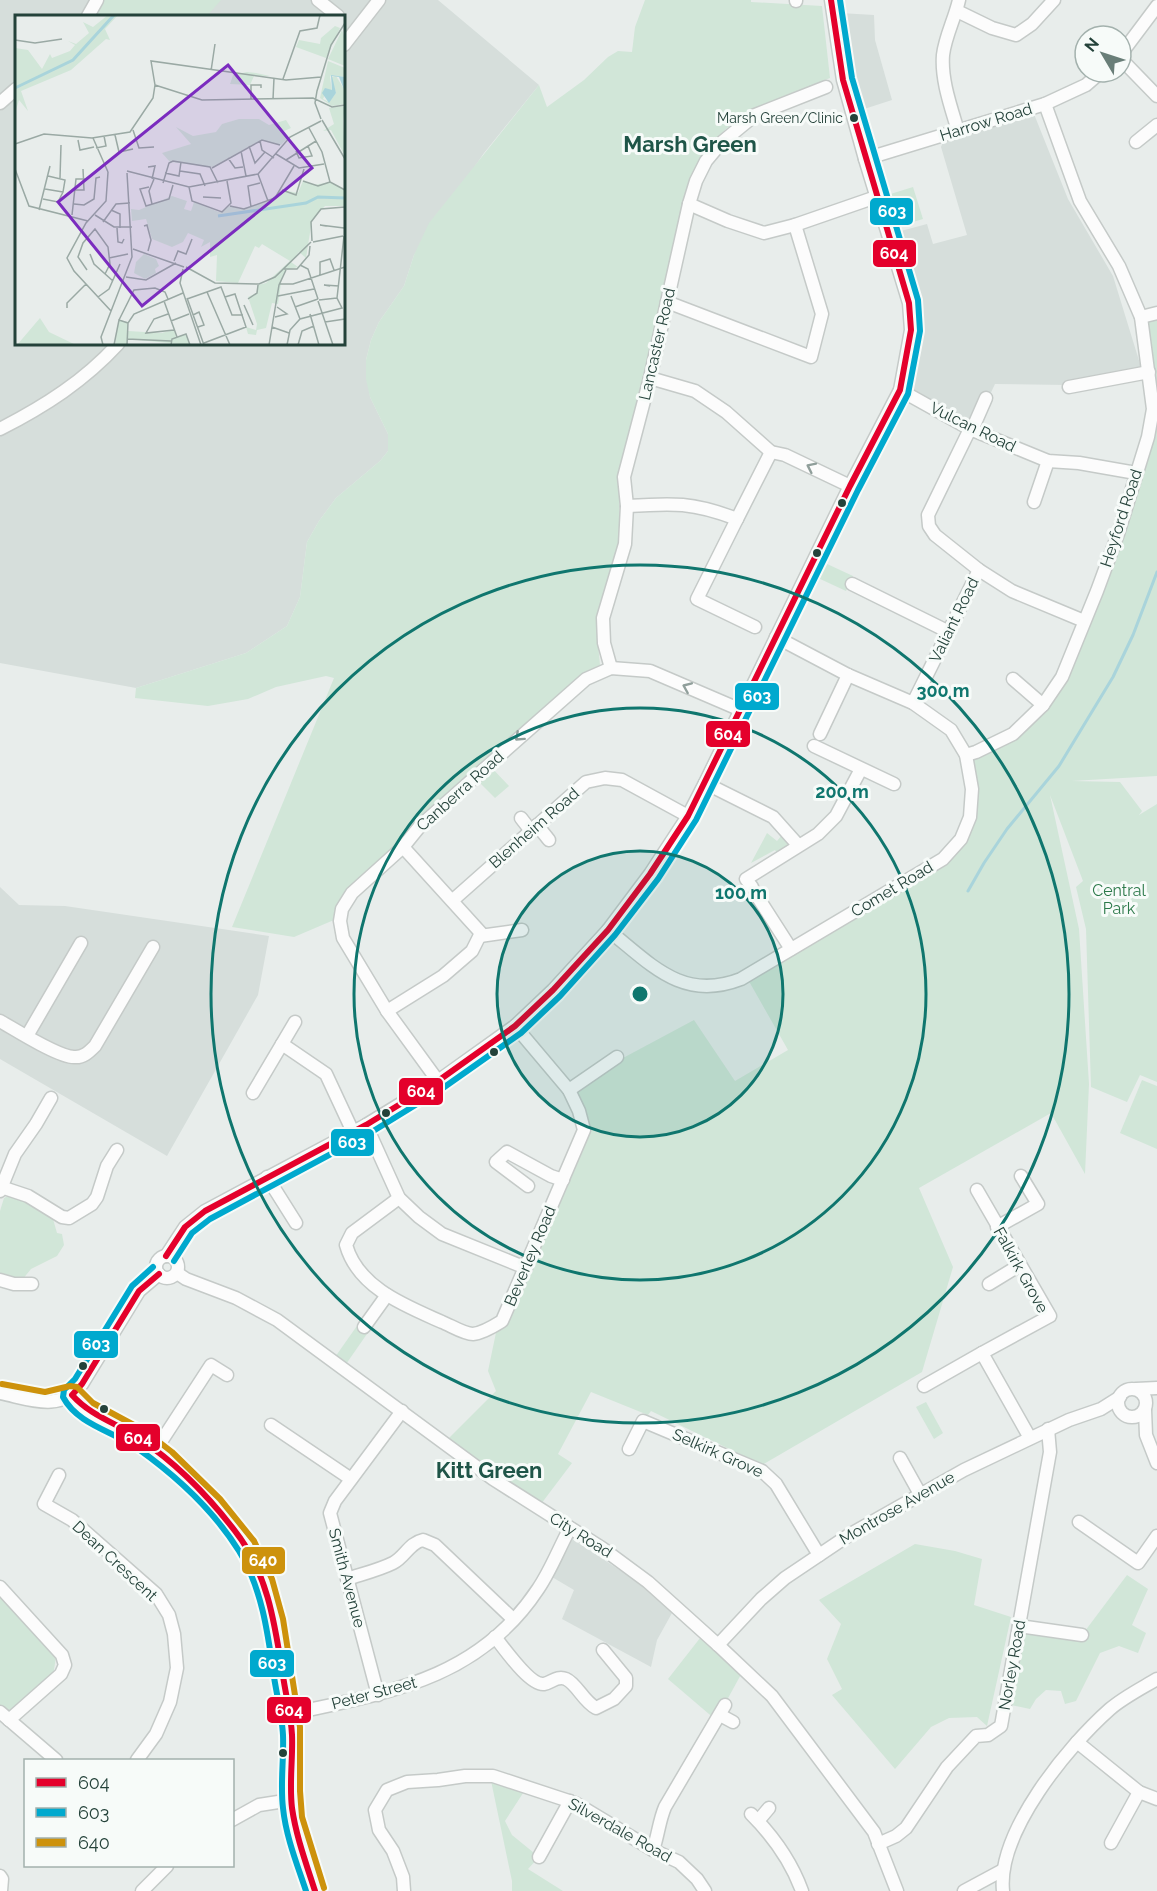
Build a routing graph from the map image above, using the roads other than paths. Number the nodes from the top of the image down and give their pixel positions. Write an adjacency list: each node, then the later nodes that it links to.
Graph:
1 (97, 0): 8 (street)
2 (318, 0): 9 (street)
3 (379, 0): 11 (street)
4 (831, 0): 24 (street)
5 (1054, 0): 6 (street)
6 (958, 5): 22 (street)
7 (1157, 6): 12 (street)
8 (89, 15)
9 (337, 15)
10 (345, 22): 11 (street)
11 (355, 30): 13 (street)
12 (1133, 38)
13 (345, 44)
14 (1133, 71): 18 (street)
15 (1087, 84): 20 (street, Harrow Road)
16 (826, 87): 26 (street, Lancaster Road)
17 (15, 90): 19 (street)
18 (1157, 96)
19 (0, 103)
20 (1045, 104): 22 (street, Harrow Road); 30 (street, Heyford Road)
21 (1157, 125): 23 (street)
22 (958, 131): 24 (street, Harrow Road)
23 (1136, 142)
24 (865, 159): 25 (street)
25 (876, 197): 27 (street); 35 (street)
26 (689, 204): 27 (street); 28 (street, Lancaster Road)
27 (795, 225): 28 (street)
28 (667, 302): 33 (street, Lancaster Road)
29 (1157, 313): 30 (street)
30 (1141, 317): 32 (street, Heyford Road)
31 (117, 345): 37 (street)
32 (1149, 372): 34 (street); 41 (street, Heyford Road)
33 (650, 378): 39 (street); 44 (street, Lancaster Road)
34 (1068, 387)
35 (900, 390): 38 (street, Vulcan Road); 42 (street)
36 (986, 398): 38 (street)
37 (0, 429)
38 (971, 429): 40 (street, Vulcan Road); 46 (street)
39 (771, 452): 42 (street, one-way to 39); 45 (street)
40 (1048, 461): 41 (street, Vulcan Road); 43 (street)
41 (1136, 473): 48 (street, Heyford Road)
42 (850, 486): 51 (street)
43 (1034, 502)
44 (627, 506): 45 (street); 52 (street, Lancaster Road)
45 (737, 519): 49 (street)
46 (980, 570): 48 (street); 50 (street, Valiant Road)
47 (852, 584): 50 (street)
48 (1084, 621): 56 (street, Heyford Road)
49 (755, 627)
50 (949, 632): 55 (street, Valiant Road)
51 (776, 637): 53 (street, Comet Road); 57 (street)
52 (612, 668): 57 (street, Canberra Road, one-way to 52); 69 (street, Canberra Road, one-way to 69)
53 (848, 675): 55 (street, Comet Road); 58 (street)
54 (1013, 679): 56 (street)
55 (913, 703): 60 (street, Comet Road)
56 (1043, 705): 60 (street, Heyford Road)
57 (741, 710): 62 (street)
58 (820, 734)
59 (814, 746): 61 (street)
60 (966, 755): 76 (street, Comet Road)
61 (861, 769): 63 (street); 68 (street)
62 (705, 783): 64 (street); 68 (street)
63 (894, 784)
64 (688, 816): 66 (street, Blenheim Road); 72 (street)
65 (521, 818): 66 (street)
66 (534, 828): 67 (street); 70 (street, Blenheim Road)
67 (549, 840)
68 (798, 845): 76 (street)
69 (403, 847): 70 (street); 77 (street, Canberra Road)
70 (453, 900): 73 (street)
71 (522, 930): 73 (street)
72 (608, 930): 76 (street, Comet Road); 80 (street)
73 (480, 936): 77 (street)
74 (81, 944): 81 (street)
75 (153, 947): 81 (street)
76 (791, 949)
77 (387, 1011): 84 (street, Canberra Road)
78 (0, 1021): 81 (street)
79 (295, 1022): 82 (street)
80 (515, 1026): 84 (street); 85 (street, Beverley Road)
81 (27, 1036)
82 (282, 1044): 86 (street); 89 (street)
83 (617, 1058): 85 (street)
84 (438, 1081): 88 (street)
85 (569, 1090): 93 (street, Beverley Road)
86 (253, 1093)
87 (51, 1098): 95 (street)
88 (366, 1125): 89 (street); 97 (street)
89 (353, 1132): 92 (street)
90 (117, 1150): 95 (street)
91 (1021, 1176): 99 (street)
92 (267, 1177): 98 (street); 100 (street)
93 (563, 1180): 94 (street); 102 (street, Beverley Road)
94 (528, 1186)
95 (1, 1189)
96 (977, 1190): 99 (street, Falkirk Grove)
97 (399, 1198): 102 (street); 108 (street, Beverley Road)
98 (297, 1224)
99 (997, 1227): 101 (street, Falkirk Grove)
100 (166, 1256): 103 (street); 104 (street)
101 (1020, 1266): 107 (street); 110 (street, Falkirk Grove)
102 (526, 1268): 108 (street, Beverley Road)
103 (177, 1273): 104 (street); 121 (street, City Road)
104 (159, 1274): 117 (street)
105 (0, 1280): 106 (street)
106 (35, 1284)
107 (989, 1284)
108 (387, 1295): 109 (street)
109 (364, 1327)
110 (982, 1353): 112 (street, Falkirk Grove); 126 (street)
111 (226, 1375): 128 (street)
112 (924, 1386)
113 (1157, 1388): 114 (street)
114 (1136, 1389): 118 (street); 120 (street)
115 (0, 1392): 117 (street)
116 (1157, 1394): 120 (street)
117 (72, 1395): 128 (street)
118 (1120, 1397): 119 (street, Montrose Avenue); 122 (street)
119 (1101, 1409): 122 (street); 124 (street, Montrose Avenue)
120 (1146, 1409): 122 (street); 125 (street)
121 (402, 1411): 132 (street, Smith Avenue); 135 (street, City Road)
122 (1125, 1415): 125 (street)
123 (272, 1425): 132 (street)
124 (1048, 1430): 126 (street, Montrose Avenue); 141 (street, Norley Road)
125 (1146, 1435): 130 (street)
126 (1030, 1438): 133 (street, Montrose Avenue)
127 (629, 1449): 137 (street, Selkirk Grove)
128 (155, 1451): 148 (street)
129 (900, 1458): 133 (street)
130 (1157, 1463)
131 (59, 1475): 153 (street, Dean Crescent)
132 (351, 1479): 138 (street, Smith Avenue)
133 (920, 1494): 137 (street, Montrose Avenue)
134 (1079, 1522): 136 (street)
135 (570, 1528): 140 (street, Peter Street); 144 (street, City Road)
136 (1157, 1536)
137 (819, 1555): 144 (street, Montrose Avenue)
138 (347, 1579): 140 (street); 147 (street, Smith Avenue)
139 (0, 1587): 149 (street)
140 (513, 1619): 143 (street, Peter Street)
141 (1019, 1626): 142 (street); 161 (street, Norley Road)
142 (1082, 1635)
143 (495, 1637): 145 (street); 147 (street, Peter Street)
144 (718, 1645): 161 (street, City Road)
145 (603, 1650)
146 (1157, 1678): 151 (street)
147 (378, 1695): 148 (street, Peter Street)
148 (289, 1714): 156 (street)
149 (5, 1716): 152 (street)
150 (733, 1722): 162 (street)
151 (1077, 1742): 154 (street); 165 (street)
152 (54, 1759)
153 (138, 1759)
154 (1139, 1792): 155 (street); 160 (street)
155 (1157, 1799)
156 (291, 1800): 159 (street); 169 (street)
157 (570, 1801): 162 (street, Silverdale Road); 163 (street); 170 (street, Silverdale Road)
158 (769, 1808): 172 (street)
159 (234, 1819)
160 (1111, 1843)
161 (878, 1844): 173 (street, City Road)
162 (652, 1850): 171 (street, Silverdale Road)
163 (539, 1857)
164 (163, 1867): 168 (street)
165 (1003, 1870): 174 (street); 175 (street)
166 (0, 1876): 167 (street)
167 (1, 1891)
168 (141, 1891)
169 (315, 1891)
170 (404, 1891)
171 (705, 1891)
172 (802, 1891)
173 (897, 1891)
174 (964, 1891)
175 (1003, 1891)

